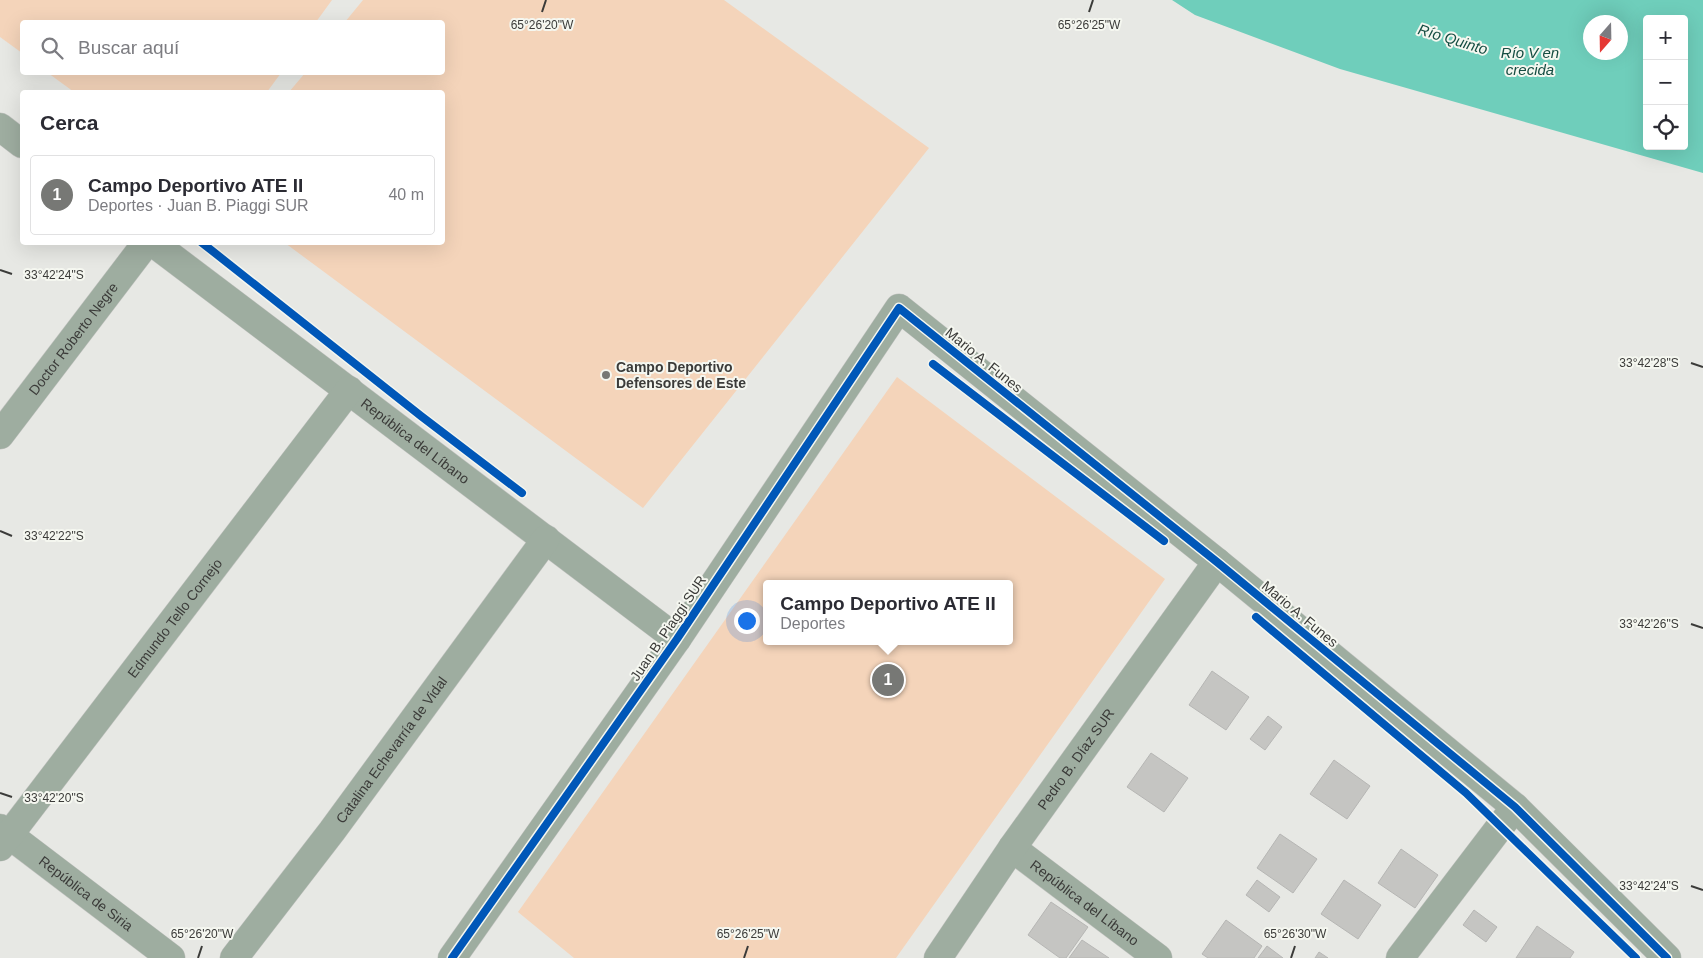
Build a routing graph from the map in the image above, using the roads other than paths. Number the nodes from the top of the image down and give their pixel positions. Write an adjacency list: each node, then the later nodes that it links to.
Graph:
1 (0, 127): 2 (street)
2 (20, 142)
3 (145, 245): 7 (street, Doctor Roberto Negre)
4 (156, 245): 6 (street, República del Líbano)
5 (899, 308): 9 (street, Mario A. Funes); 10 (street, Juan B. Piaggi SUR)
6 (349, 390): 8 (street, República del Líbano); 12 (street, Edmundo Tello Cornejo)
7 (0, 435)
8 (546, 539): 10 (street, República del Líbano); 15 (street, Catalina Echevarría de Vidal)
9 (1217, 562): 11 (street, Mario A. Funes); 13 (street, Pedro B. Díaz SUR)
10 (677, 639): 16 (street, Juan B. Piaggi SUR)
11 (1515, 807): 19 (street); 20 (street, Mario A. Funes)
12 (3, 836): 14 (street, República de Siria)
13 (1012, 848): 17 (street, Pedro B. Díaz SUR); 18 (street, República del Líbano)
14 (171, 958)
15 (234, 958)
16 (452, 958)
17 (938, 958)
18 (1158, 958)
19 (1400, 958)
20 (1667, 958)

